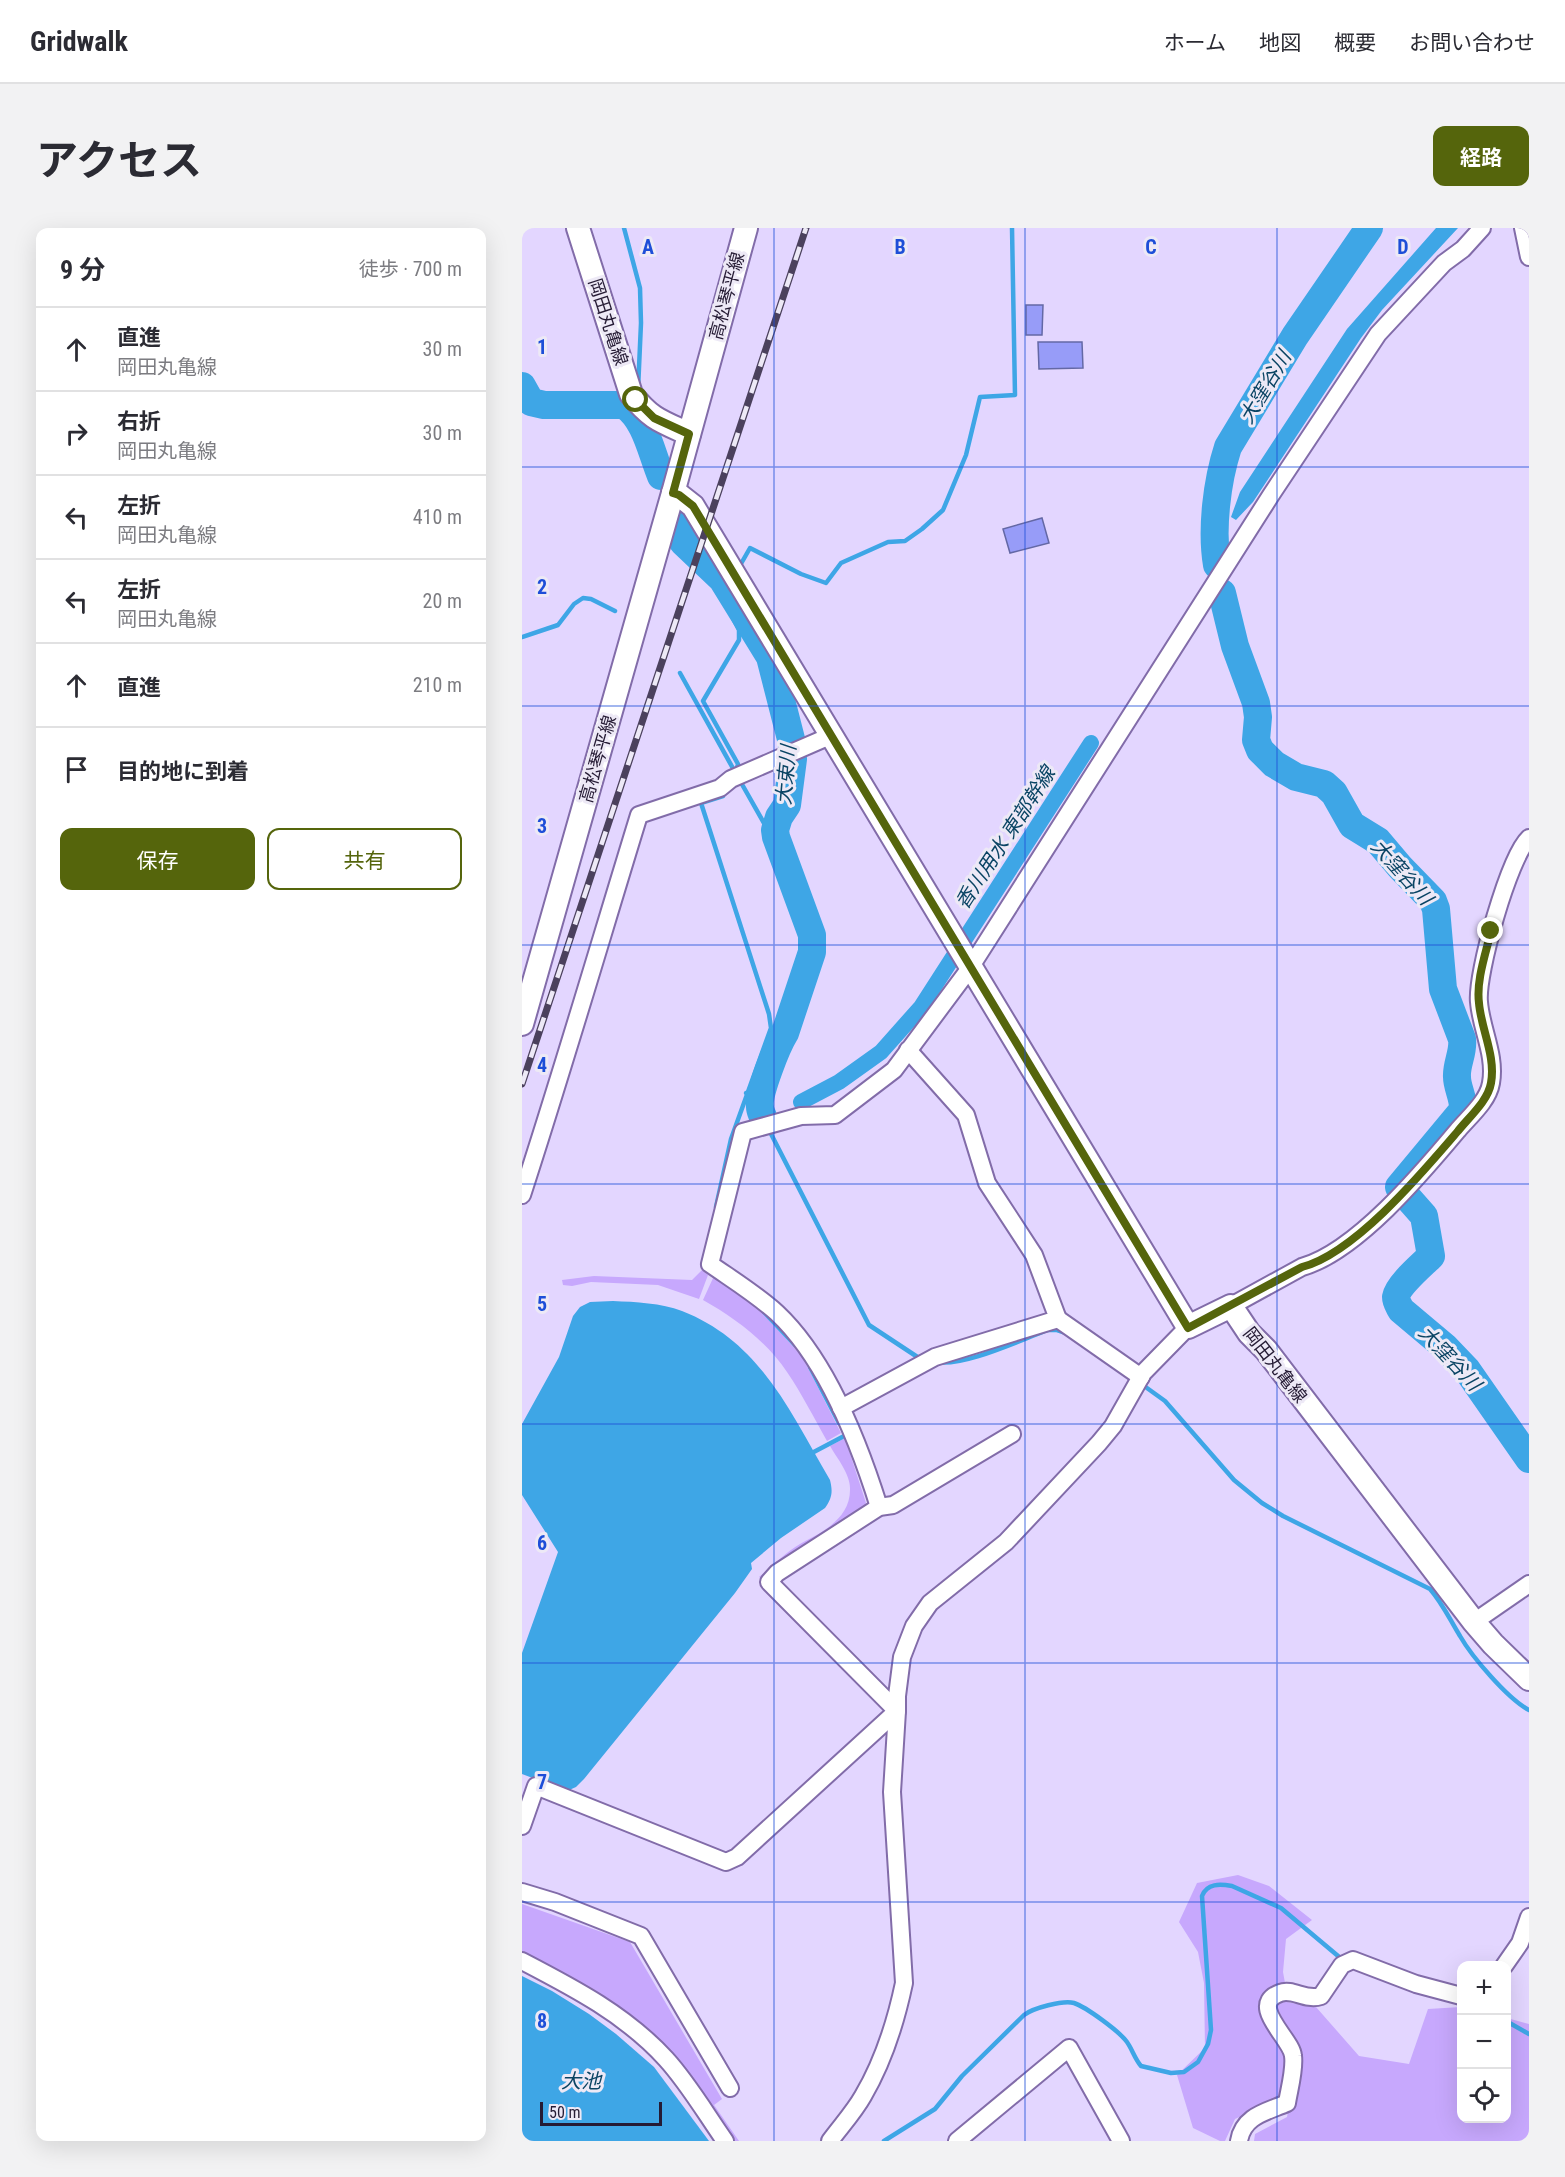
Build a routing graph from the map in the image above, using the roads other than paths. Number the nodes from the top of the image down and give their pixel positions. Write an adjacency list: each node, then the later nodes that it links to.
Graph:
1 (578, 228): 6 (main road, 岡田丸亀線)
2 (746, 228): 6 (main road, 高松琴平線)
3 (1482, 228): 11 (street)
4 (1523, 228): 5 (street)
5 (1529, 256)
6 (689, 434): 7 (main road)
7 (673, 493): 8 (main road); 12 (main road, 高松琴平線)
8 (830, 736): 11 (main road); 15 (street)
9 (1529, 838): 10 (street)
10 (1522, 864): 16 (street)
11 (967, 963): 14 (street); 18 (main road)
12 (530, 969): 13 (main road, 高松琴平線)
13 (522, 1024)
14 (908, 1050): 17 (street); 20 (street)
15 (522, 1195)
16 (1231, 1306): 18 (main road); 24 (main road, 岡田丸亀線)
17 (1058, 1319): 19 (street); 20 (street)
18 (1188, 1328): 19 (street)
19 (1139, 1381): 26 (street)
20 (841, 1408): 22 (street)
21 (1012, 1434): 22 (street)
22 (879, 1508): 26 (street)
23 (1529, 1584): 24 (street)
24 (1474, 1622): 25 (main road, 岡田丸亀線)
25 (1529, 1679)
26 (897, 1711): 27 (street); 36 (street)
27 (529, 1784): 28 (street)
28 (522, 1826)
29 (522, 1892): 34 (street)
30 (1529, 1917): 31 (street)
31 (1507, 1961)
32 (522, 1962): 35 (street)
33 (1457, 1995): 39 (street)
34 (730, 2088)
35 (725, 2141)
36 (830, 2141)
37 (957, 2141): 38 (street)
38 (1120, 2141)
39 (1239, 2141)

